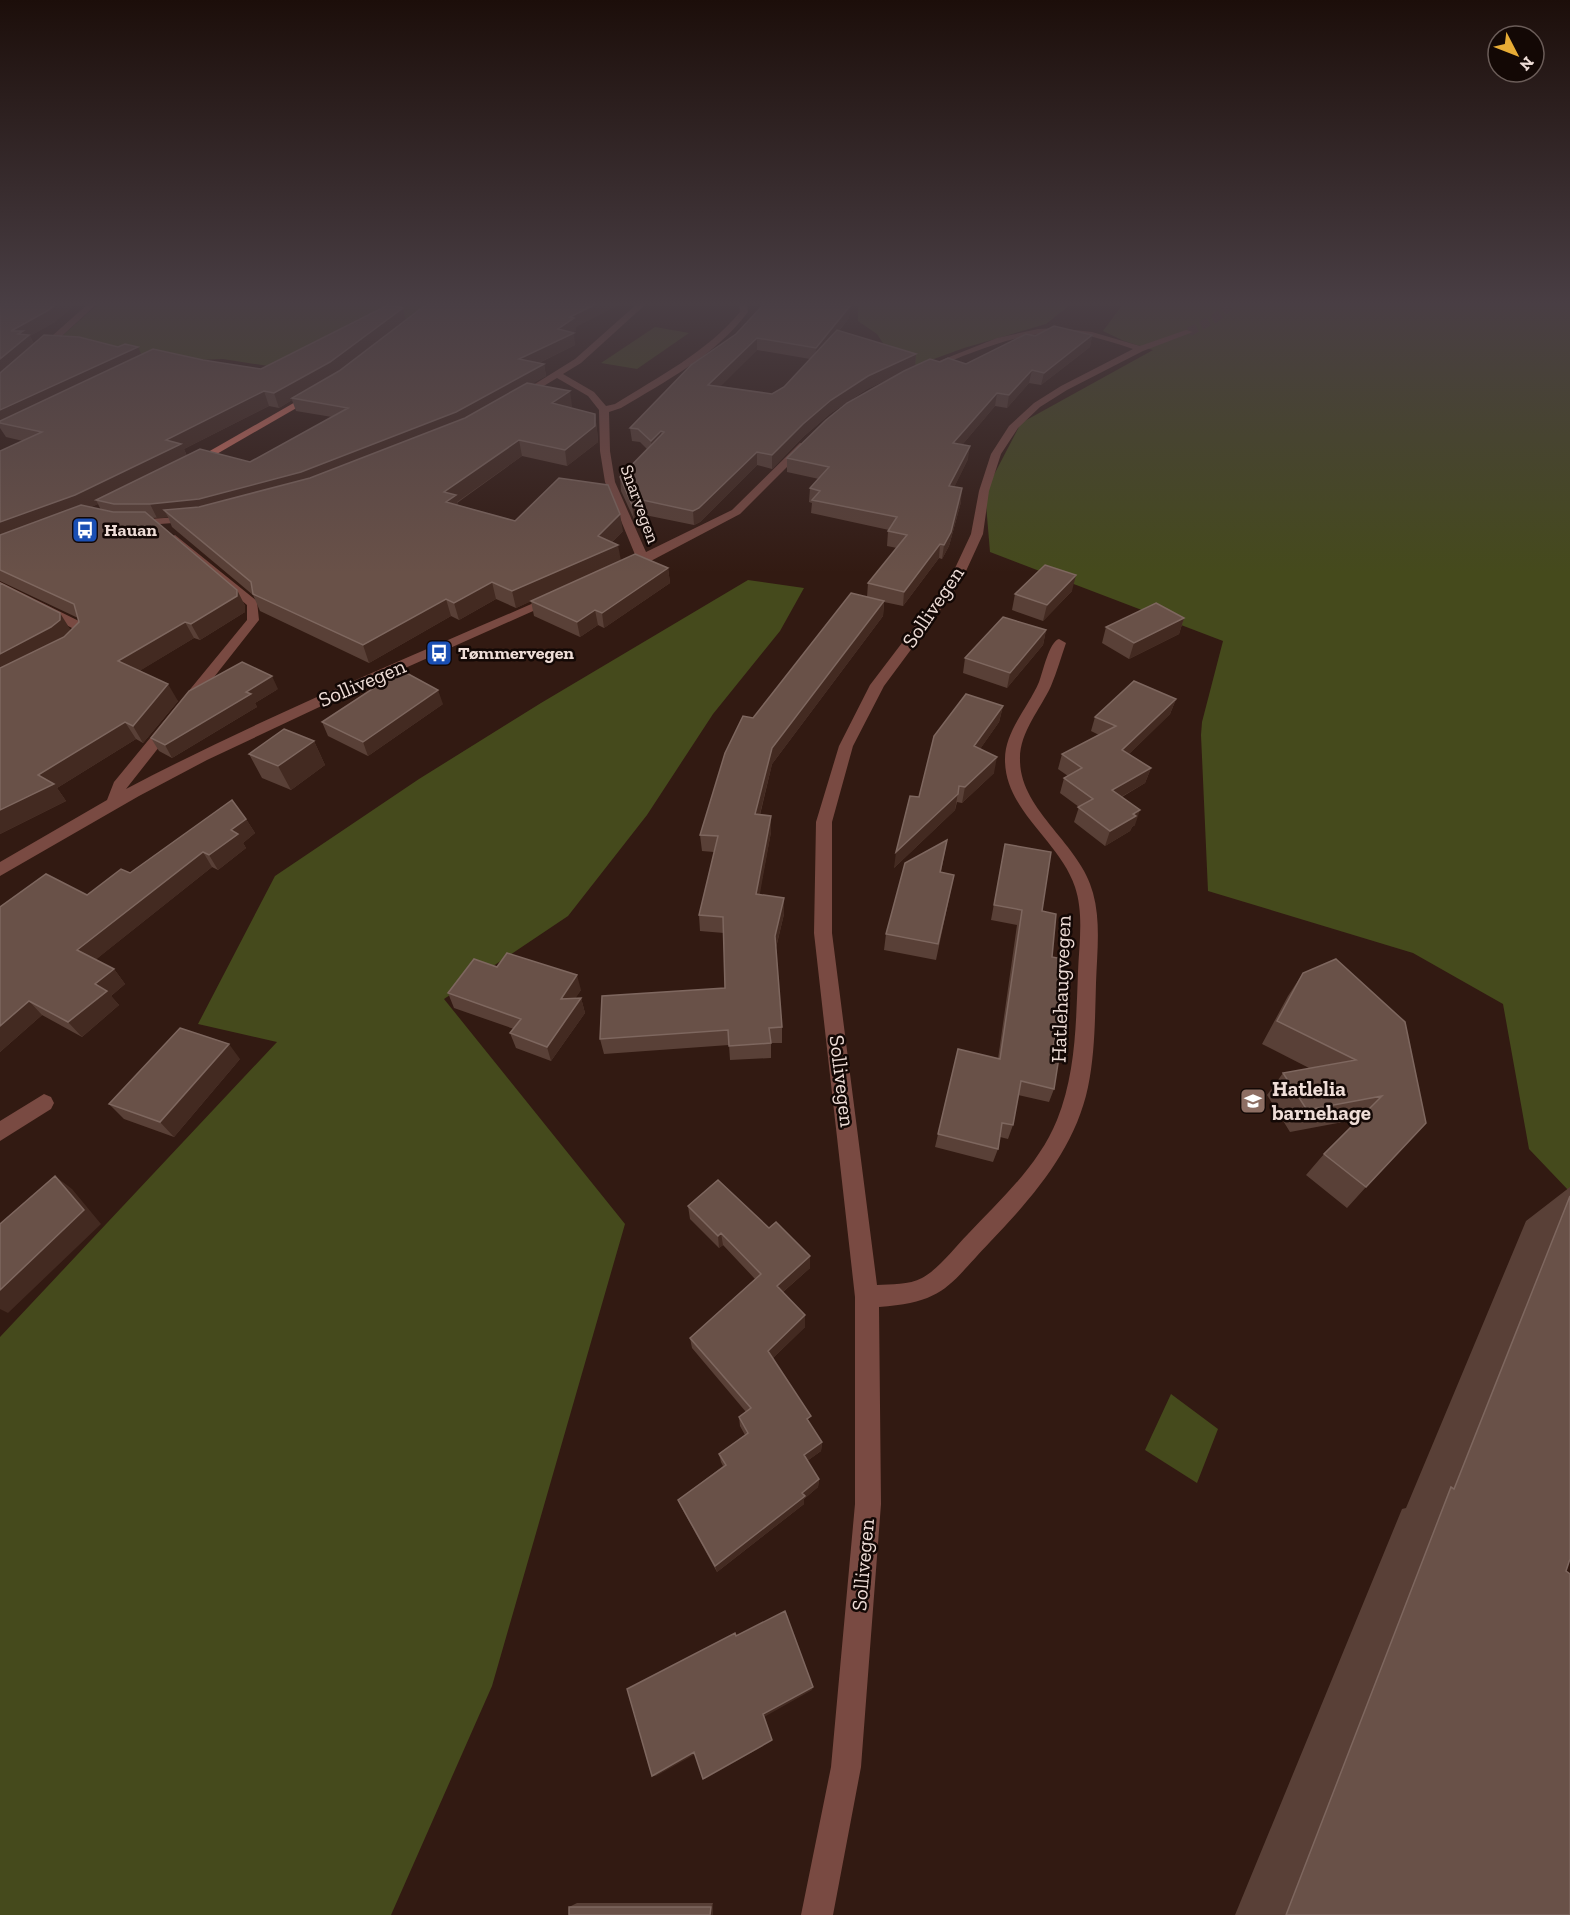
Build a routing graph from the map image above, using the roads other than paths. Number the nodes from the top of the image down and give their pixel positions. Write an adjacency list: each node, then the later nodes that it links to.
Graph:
1 (316, 393): 9 (main road)
2 (526, 393): 6 (street)
3 (590, 393): 7 (street)
4 (637, 393): 7 (street)
5 (1055, 393): 23 (street, Sollivegen)
6 (511, 402)
7 (603, 410): 13 (street, Snarvegen)
8 (817, 432): 13 (street)
9 (182, 468)
10 (206, 518): 12 (street)
11 (121, 523): 12 (street)
12 (157, 523): 19 (street)
13 (643, 560): 14 (street)
14 (614, 572)
15 (0, 586): 18 (street)
16 (565, 594): 19 (street, Sollivegen)
17 (1059, 643): 23 (street, Hatlehaugvegen)
18 (59, 654)
19 (114, 802): 20 (street, Sollivegen)
20 (0, 870)
21 (44, 1103): 22 (street)
22 (0, 1132)
23 (867, 1297): 24 (street, Sollivegen)
24 (817, 1915)

